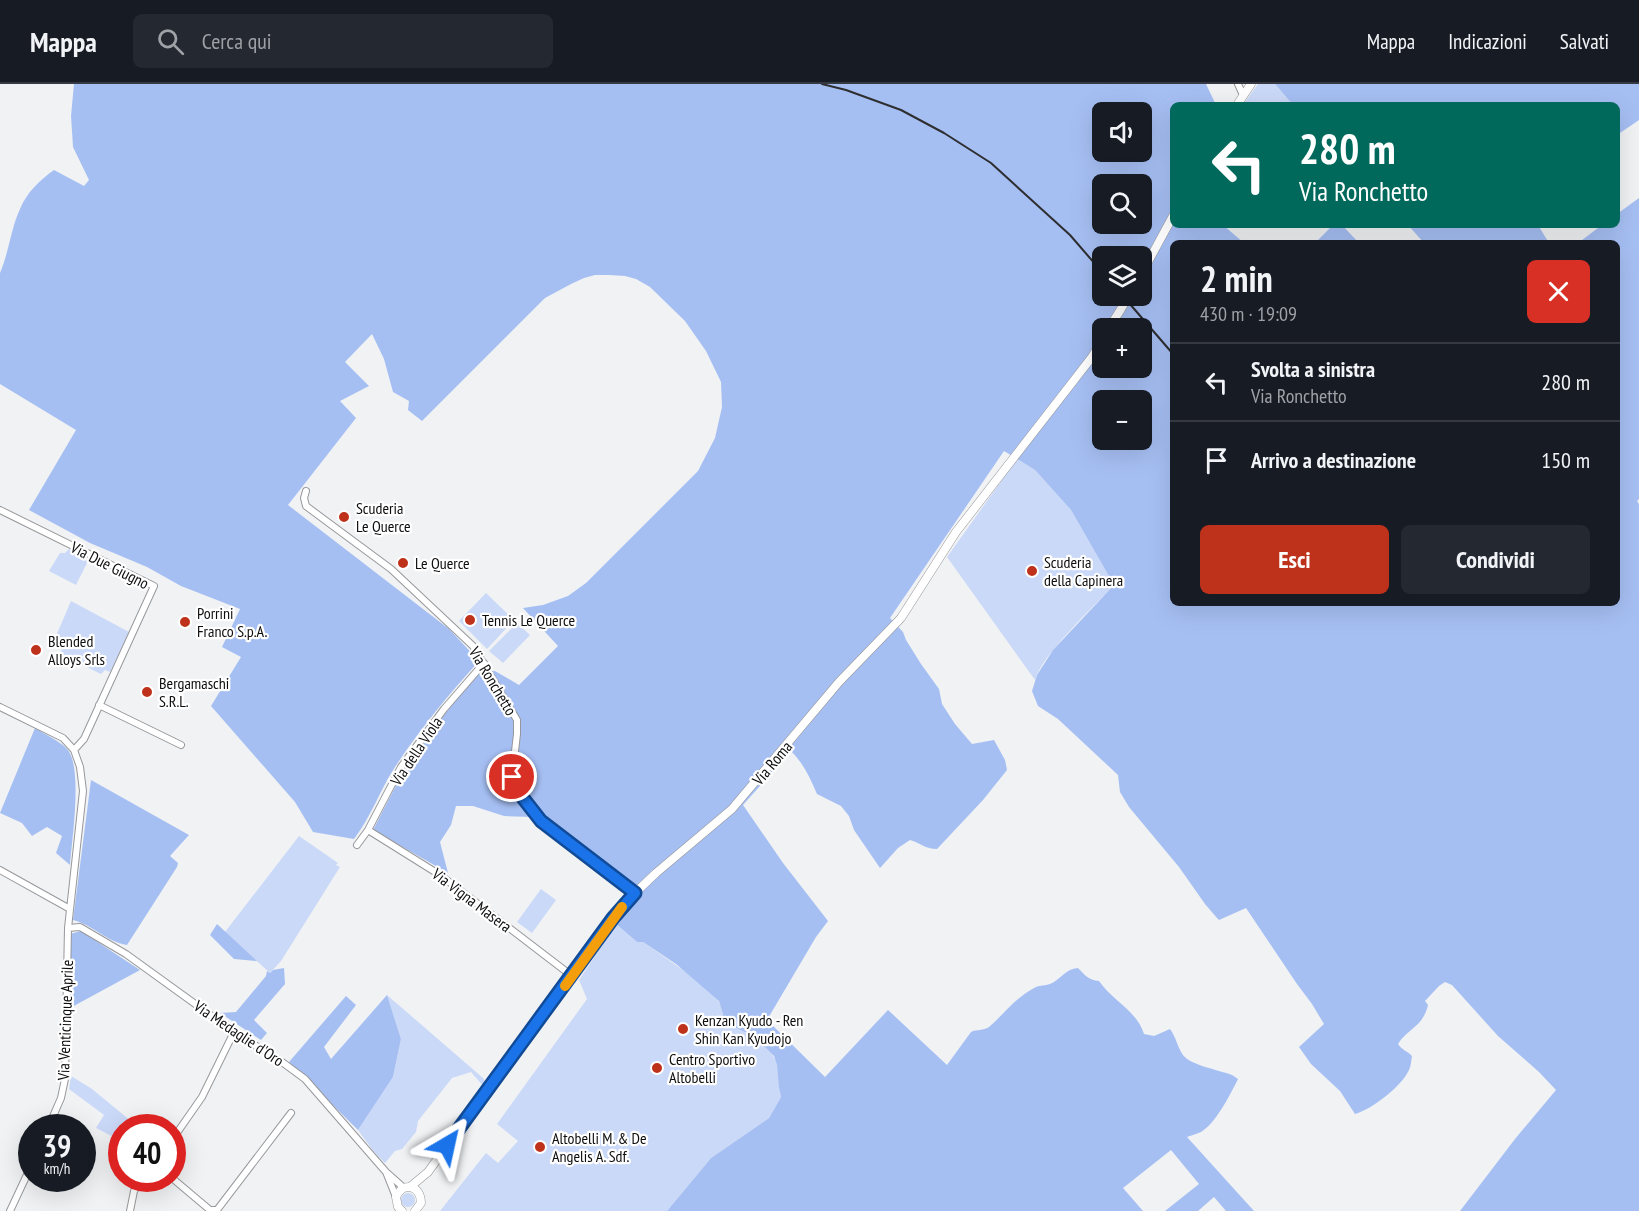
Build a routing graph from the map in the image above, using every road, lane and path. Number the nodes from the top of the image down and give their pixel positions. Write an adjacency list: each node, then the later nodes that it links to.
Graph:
1 (1238, 84): 3 (street)
2 (1251, 84): 3 (street)
3 (1243, 94): 4 (street)
4 (1239, 102)
5 (1170, 222): 6 (street)
6 (1152, 255)
7 (1092, 357): 18 (street, Via Roma)
8 (306, 491): 10 (street, Via Ronchetto)
9 (0, 510): 11 (street, Via Due Giugno)
10 (484, 663): 15 (street, Via della Viola); 18 (street, Via Ronchetto)
11 (99, 705): 13 (street); 14 (street, Via Due Giugno)
12 (0, 707): 14 (street)
13 (181, 745)
14 (74, 750): 19 (street, Via Venticinque Aprile)
15 (368, 830): 16 (street, Via della Viola); 21 (street, Via Vigna Masera)
16 (357, 845)
17 (0, 870): 19 (street)
18 (635, 893): 21 (street, Via Roma)
19 (70, 909): 20 (street, Via Venticinque Aprile)
20 (68, 928): 22 (street, Via Medaglie d'Oro); 24 (street, Via Venticinque Aprile)
21 (572, 975): 27 (street, Via Roma)
22 (234, 1032): 25 (street); 26 (street, Via Medaglie d'Oro)
23 (291, 1113): 29 (street)
24 (54, 1114)
25 (186, 1120)
26 (386, 1172): 28 (street, Via Medaglie d'Oro); 32 (street, Via Medaglie d'Oro)
27 (428, 1172): 28 (street, Via Roma); 33 (street, Via Roma)
28 (407, 1187): 32 (street, Via Roma); 33 (street)
29 (186, 1190)
30 (19, 1192): 35 (street)
31 (134, 1192): 36 (street)
32 (396, 1197): 34 (street)
33 (422, 1198): 37 (street, Via Roma)
34 (398, 1210)
35 (10, 1211)
36 (130, 1211)
37 (415, 1211)

